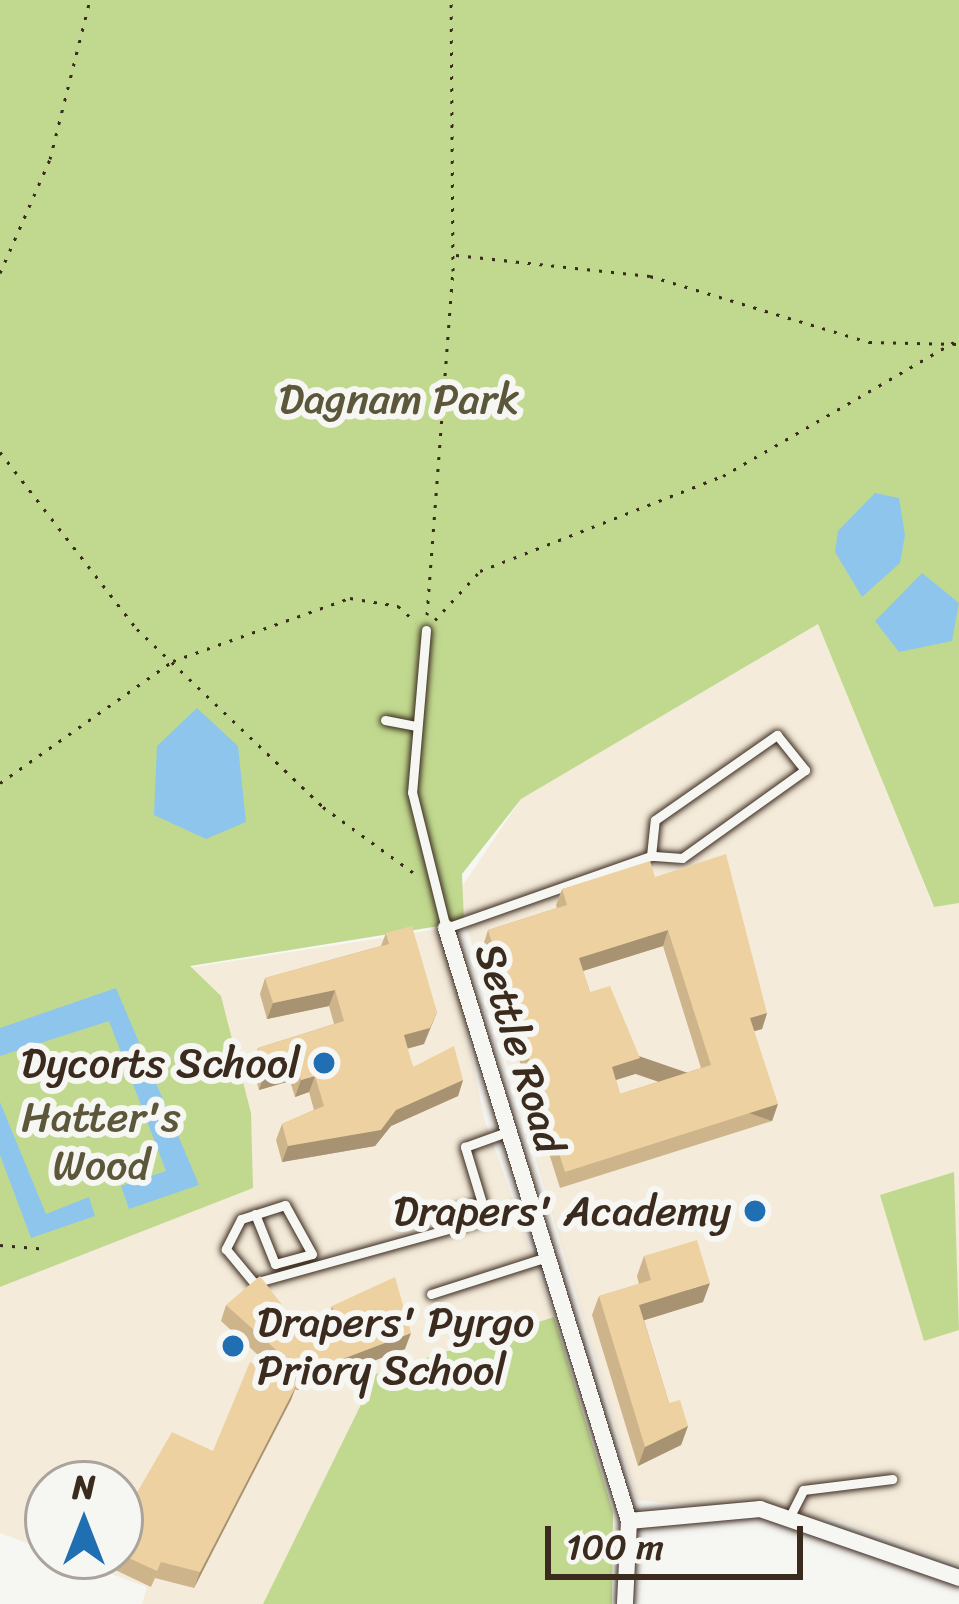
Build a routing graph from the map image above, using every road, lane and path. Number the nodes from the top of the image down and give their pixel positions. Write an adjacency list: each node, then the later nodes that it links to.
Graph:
1 (90, 0): 4 (path)
2 (451, 0): 3 (path)
3 (454, 255): 5 (path); 7 (path)
4 (0, 273)
5 (957, 342): 7 (path)
6 (0, 452): 12 (path)
7 (426, 630): 9 (lane); 10 (path)
8 (386, 720): 9 (lane)
9 (415, 726): 12 (lane)
10 (0, 783)
11 (651, 856): 11 (lane); 13 (lane)
12 (429, 885): 13 (lane)
13 (446, 928): 14 (street, Settle Road)
14 (507, 1132): 15 (street, Settle Road); 17 (lane)
15 (531, 1206): 16 (lane); 20 (street, Settle Road)
16 (255, 1214): 16 (lane)
17 (446, 1214)
18 (0, 1246): 19 (path)
19 (49, 1250)
20 (547, 1257): 21 (lane); 24 (street, Settle Road)
21 (430, 1294)
22 (892, 1479): 23 (lane)
23 (789, 1518): 24 (street); 25 (street)
24 (629, 1521): 26 (street, Settle Road)
25 (959, 1578)
26 (625, 1604)

